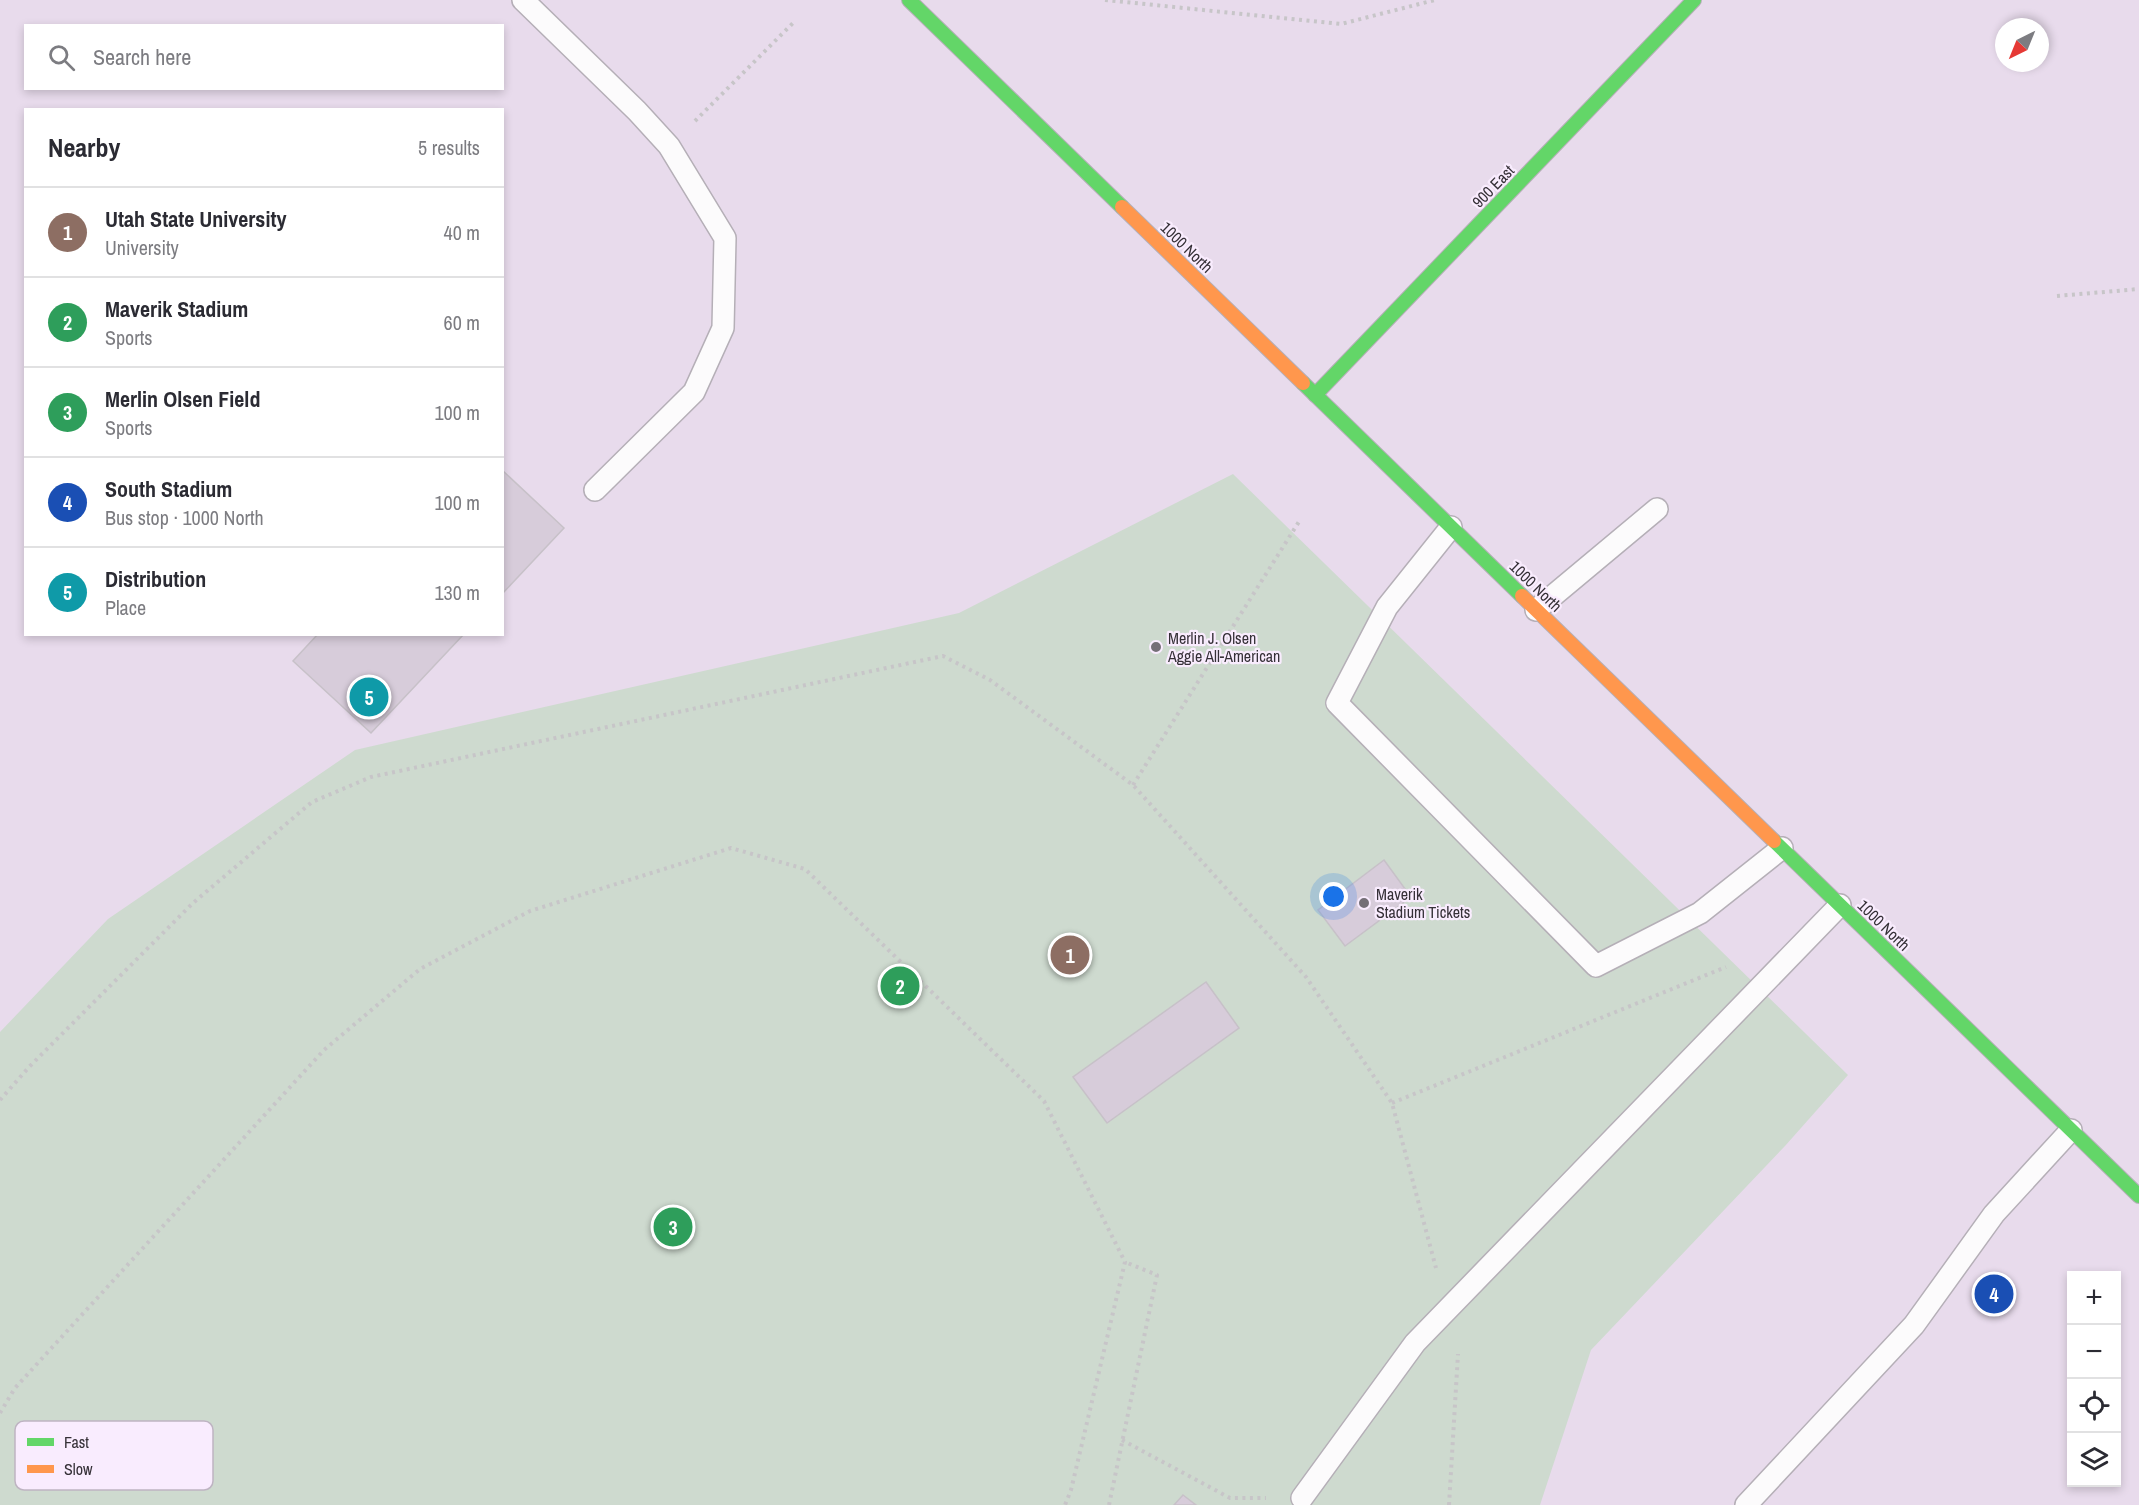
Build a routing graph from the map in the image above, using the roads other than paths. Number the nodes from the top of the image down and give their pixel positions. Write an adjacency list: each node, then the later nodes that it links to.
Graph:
1 (523, 0): 5 (lane)
2 (909, 0): 4 (street, 1000 North)
3 (1694, 0): 4 (street, 900 East)
4 (1315, 395): 7 (street, 1000 North)
5 (596, 490)
6 (1657, 509): 8 (lane)
7 (1451, 527): 8 (street, 1000 North); 9 (lane)
8 (1536, 610): 9 (street, 1000 North)
9 (1782, 848): 10 (street, 1000 North)
10 (1840, 905): 11 (street, 1000 North); 13 (lane)
11 (2071, 1131): 12 (street, 1000 North); 14 (lane)
12 (2139, 1196)
13 (1302, 1498)
14 (1746, 1505)

